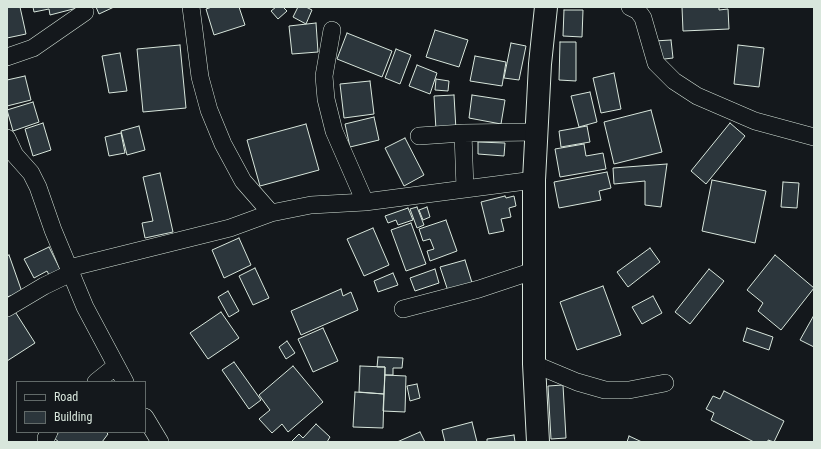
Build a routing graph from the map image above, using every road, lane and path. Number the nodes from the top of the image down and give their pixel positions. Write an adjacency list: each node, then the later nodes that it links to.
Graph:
1 (191, 7): 15 (street)
2 (546, 7): 7 (main road)
3 (630, 7): 10 (street)
4 (85, 12): 6 (street)
5 (332, 30): 14 (street)
6 (7, 57)
7 (536, 132): 8 (street); 12 (main road)
8 (463, 133): 9 (street); 13 (street)
9 (418, 136)
10 (814, 137)
11 (8, 143): 16 (street)
12 (534, 180): 13 (street); 17 (main road)
13 (465, 189): 14 (street)
14 (365, 202): 15 (street)
15 (271, 213): 16 (street)
16 (70, 271): 18 (street); 21 (street)
17 (533, 271): 19 (street); 20 (main road)
18 (7, 308)
19 (403, 309)
20 (534, 364): 24 (street); 27 (main road)
21 (116, 366): 22 (street); 23 (street)
22 (97, 381)
23 (124, 381)
24 (665, 383)
25 (146, 420): 26 (street)
26 (160, 442)
27 (538, 442)

